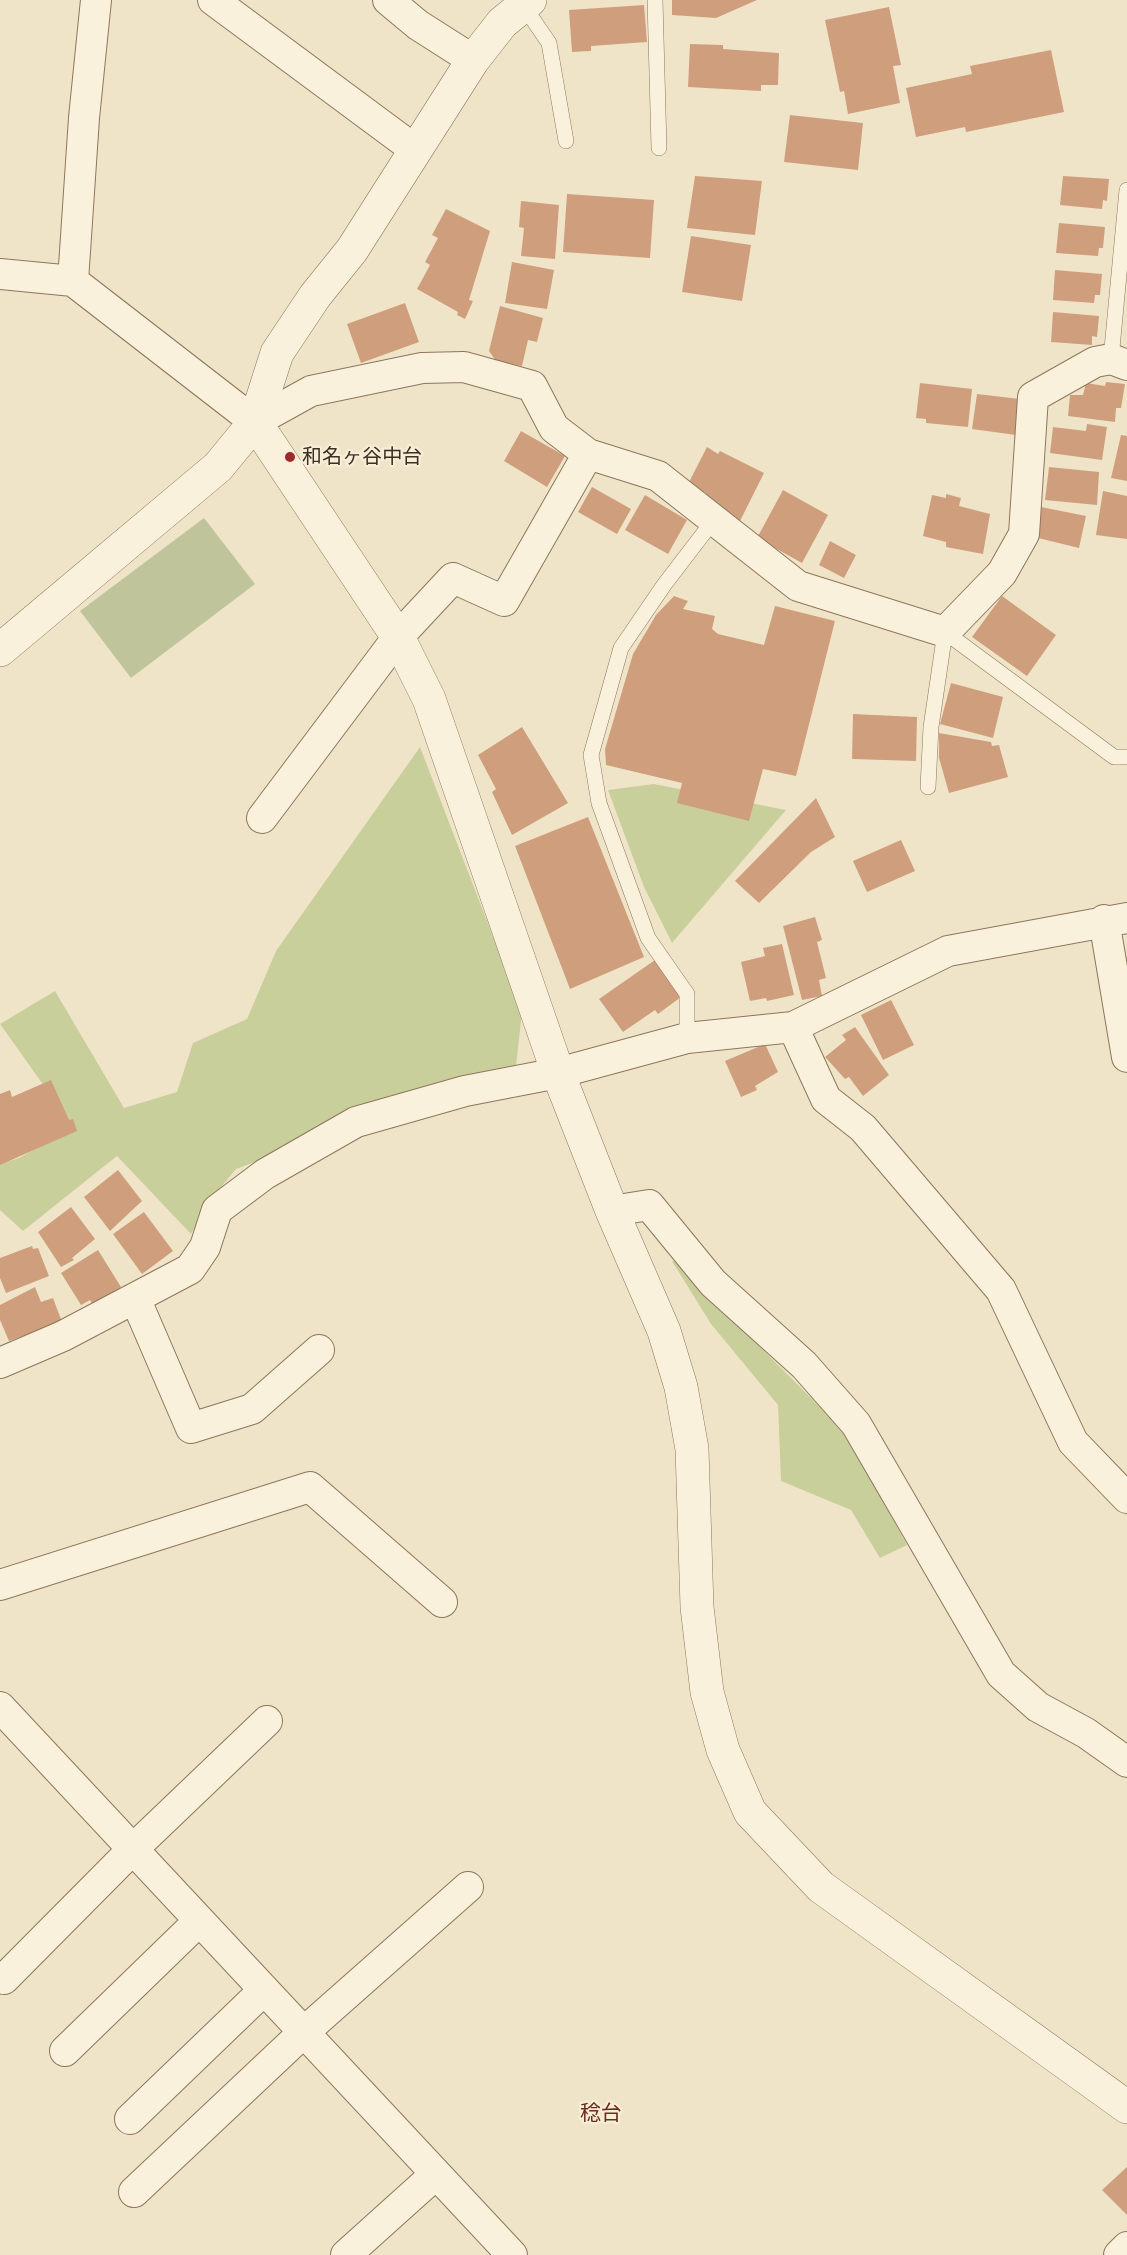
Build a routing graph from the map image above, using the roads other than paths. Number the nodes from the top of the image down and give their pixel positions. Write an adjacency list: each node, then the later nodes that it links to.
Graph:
1 (96, 0): 12 (street)
2 (213, 0): 9 (street)
3 (388, 0): 6 (street)
4 (655, 0): 8 (lane)
5 (526, 3): 6 (street); 7 (lane)
6 (473, 60): 9 (street)
7 (566, 141)
8 (659, 148)
9 (414, 149): 14 (street)
10 (1127, 190): 13 (lane)
11 (0, 274): 12 (street)
12 (73, 281): 14 (street)
13 (1119, 362): 17 (street)
14 (255, 422): 15 (street); 18 (street); 19 (street)
15 (588, 454): 16 (street); 18 (street)
16 (713, 521): 17 (street); 25 (lane)
17 (945, 632): 20 (lane); 21 (lane)
18 (398, 638): 22 (street); 27 (street)
19 (0, 650)
20 (1127, 757)
21 (928, 787)
22 (262, 818)
23 (1115, 919): 24 (street); 26 (street)
24 (793, 1027): 25 (street); 32 (street)
25 (687, 1038): 27 (street)
26 (1127, 1057)
27 (558, 1073): 28 (street); 29 (street)
28 (612, 1211): 37 (street); 45 (street)
29 (135, 1298): 30 (street); 31 (street)
30 (319, 1350)
31 (0, 1363)
32 (1127, 1498)
33 (0, 1585): 34 (street)
34 (442, 1602)
35 (0, 1707): 38 (street)
36 (267, 1721): 38 (street)
37 (1127, 1762)
38 (132, 1850): 40 (street); 41 (street)
39 (468, 1887): 43 (street)
40 (199, 1921): 42 (street); 44 (street)
41 (4, 1979)
42 (264, 1990): 43 (street); 46 (street)
43 (303, 2032): 47 (street); 48 (street)
44 (65, 2052)
45 (1127, 2107)
46 (130, 2119)
47 (436, 2174): 50 (street); 51 (street)
48 (134, 2192)
49 (1127, 2247): 52 (street)
50 (346, 2255)
51 (512, 2255)
52 (1119, 2255)

